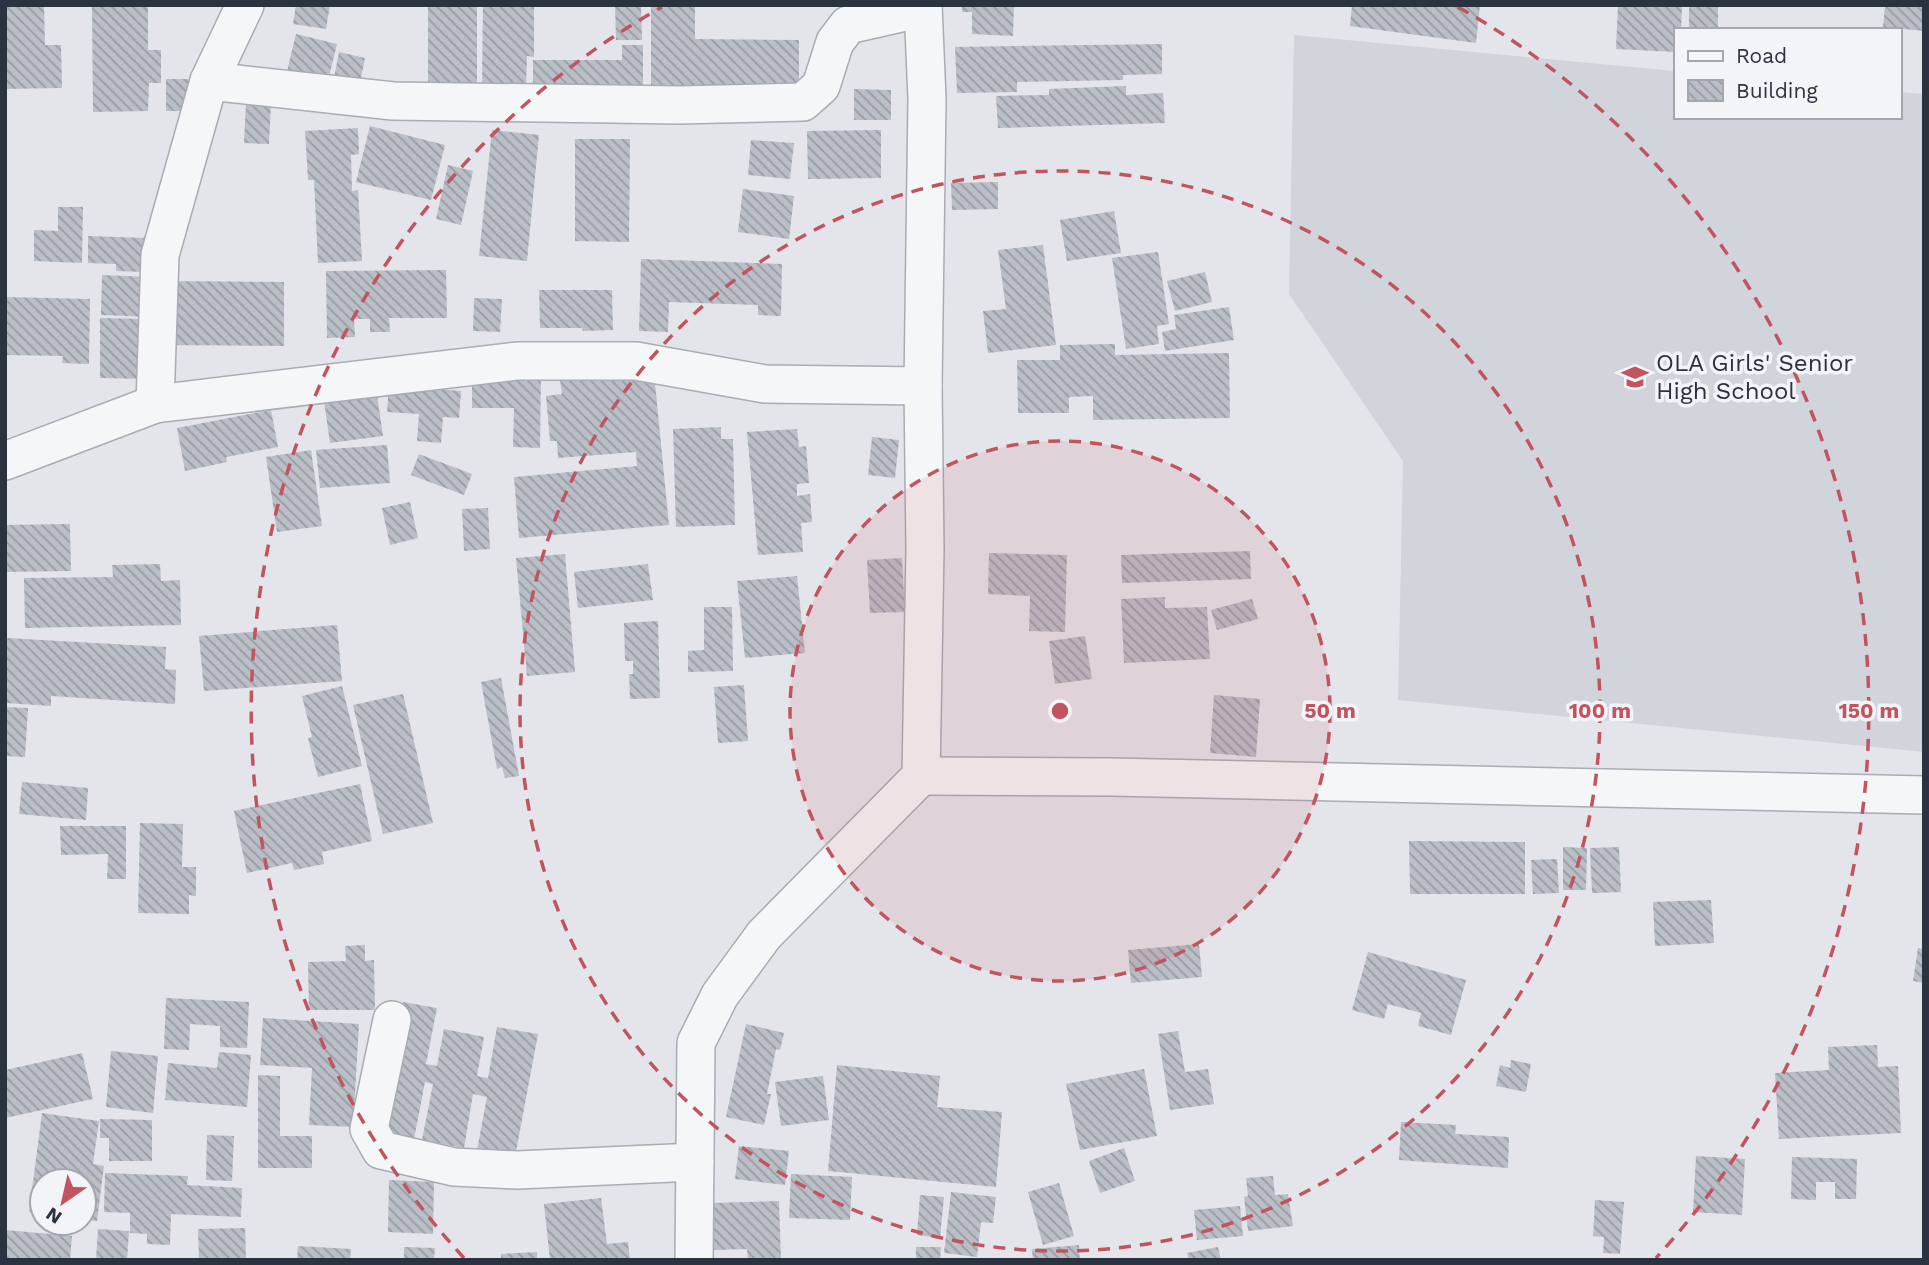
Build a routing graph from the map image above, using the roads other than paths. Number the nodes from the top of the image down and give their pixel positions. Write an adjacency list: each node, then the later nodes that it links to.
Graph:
1 (245, 5): 3 (street)
2 (923, 7): 3 (street); 4 (street)
3 (209, 81): 5 (street)
4 (923, 386): 5 (street); 7 (street)
5 (155, 404): 6 (street)
6 (5, 461)
7 (921, 776): 8 (street); 10 (street)
8 (1924, 795)
9 (392, 1020): 10 (street)
10 (695, 1162): 11 (street)
11 (694, 1260)

